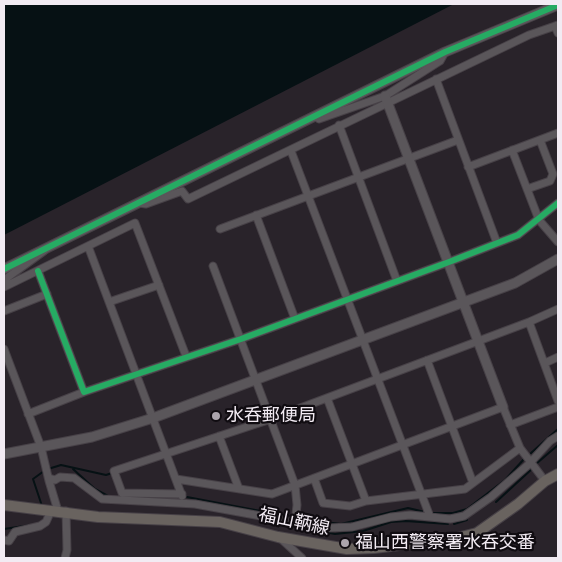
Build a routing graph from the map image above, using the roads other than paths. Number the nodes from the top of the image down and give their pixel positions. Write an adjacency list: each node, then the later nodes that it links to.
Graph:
1 (558, 5): 3 (street)
2 (557, 28): 4 (street)
3 (445, 52): 5 (street); 6 (street)
4 (436, 79): 5 (street); 9 (street)
5 (386, 99): 6 (street); 7 (street); 13 (street)
6 (314, 116): 18 (street)
7 (339, 125): 12 (street); 15 (street)
8 (558, 136): 10 (street)
9 (458, 140): 13 (street); 14 (street)
10 (540, 140): 11 (street); 16 (street)
11 (512, 150): 14 (street); 16 (street)
12 (291, 151): 17 (street); 18 (street)
13 (410, 158): 15 (street); 28 (street)
14 (468, 167): 24 (street)
15 (358, 177): 17 (street); 33 (street)
16 (527, 189): 21 (street)
17 (308, 196): 20 (street); 37 (street)
18 (138, 203): 26 (street)
19 (558, 203): 21 (street)
20 (256, 215): 22 (street); 42 (street)
21 (539, 220): 23 (street); 24 (street)
22 (220, 229)
23 (558, 242)
24 (497, 243): 28 (street)
25 (88, 246): 31 (street); 34 (street); 38 (street)
26 (46, 248): 30 (street); 32 (street)
27 (558, 259): 39 (street)
28 (449, 262): 33 (street); 39 (street)
29 (213, 266): 44 (street)
30 (4, 269)
31 (38, 271): 35 (street); 36 (street)
32 (4, 280)
33 (397, 281): 37 (street)
34 (158, 284): 38 (street); 48 (street)
35 (4, 288)
36 (47, 294): 41 (street); 55 (street)
37 (347, 300): 42 (street); 45 (street)
38 (109, 302): 52 (street)
39 (462, 302): 45 (street); 46 (street)
40 (558, 309): 43 (street)
41 (4, 311)
42 (295, 319): 44 (street)
43 (529, 322): 46 (street); 51 (street)
44 (241, 339): 48 (street); 53 (street)
45 (362, 339): 53 (street); 54 (street)
46 (478, 341): 50 (street); 58 (street)
47 (4, 349): 60 (street)
48 (186, 356): 52 (street)
49 (558, 357): 51 (street)
50 (427, 360): 54 (street); 64 (street)
51 (545, 363): 57 (street)
52 (137, 375): 55 (street); 61 (street)
53 (256, 379): 61 (street); 62 (street)
54 (377, 379): 56 (street); 67 (street)
55 (84, 392): 60 (street)
56 (327, 398): 62 (street); 72 (street)
57 (558, 401)
58 (503, 407): 63 (street); 64 (street)
59 (558, 407): 63 (street)
60 (28, 414): 68 (street)
61 (153, 418): 68 (street); 70 (street)
62 (271, 419): 65 (street); 80 (street)
63 (510, 425): 69 (street)
64 (452, 426): 67 (street); 79 (street)
65 (219, 436): 70 (street); 81 (street)
66 (558, 436): 73 (street)
67 (401, 445): 72 (street); 82 (street)
68 (42, 448): 71 (street); 74 (street)
69 (520, 448): 73 (street); 79 (street)
70 (166, 453): 77 (street); 83 (street)
71 (4, 454)
72 (351, 464): 76 (street); 85 (street)
73 (533, 465): 78 (street); 90 (street)
74 (47, 472): 84 (street); 88 (street)
75 (558, 474): 78 (main road, 福山鞆線)
76 (314, 478): 80 (street); 85 (street)
77 (176, 479): 81 (street); 83 (street)
78 (545, 481): 91 (main road, 福山鞆線)
79 (473, 483): 82 (street)
80 (295, 485): 81 (street); 90 (street)
81 (240, 489)
82 (420, 494): 85 (street); 89 (street)
83 (182, 496): 84 (street); 86 (street)
84 (163, 501): 86 (street)
85 (366, 501)
86 (195, 504): 90 (street)
87 (4, 505): 88 (main road, 福山鞆線)
88 (52, 510): 91 (main road, 福山鞆線); 92 (street); 93 (street)
89 (429, 514)
90 (295, 522)
91 (278, 536): 94 (street)
92 (4, 540)
93 (65, 558)
94 (302, 558)

